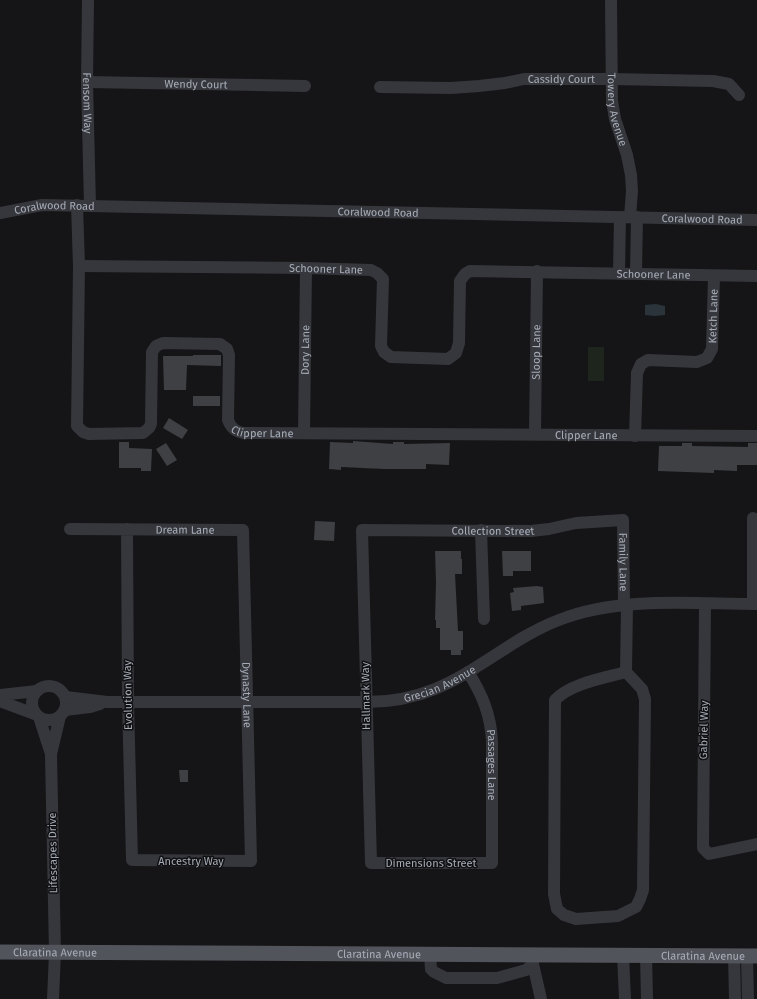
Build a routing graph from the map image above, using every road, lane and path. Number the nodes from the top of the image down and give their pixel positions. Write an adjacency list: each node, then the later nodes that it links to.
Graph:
1 (88, 0): 4 (street, Fensom Way)
2 (611, 0): 3 (street, Towery Avenue)
3 (611, 79): 6 (street, Cassidy Court); 7 (street, Cassidy Court); 11 (street, Towery Avenue)
4 (88, 82): 5 (street, Wendy Court); 9 (street, Fensom Way)
5 (305, 86)
6 (380, 87)
7 (740, 95)
8 (77, 205): 9 (street, Coralwood Road); 10 (street, Coralwood Road); 13 (street, Clipper Lane)
9 (90, 206): 11 (street, Coralwood Road)
10 (0, 213)
11 (629, 217): 12 (street, Coralwood Road); 16 (street, Towery Avenue); 17 (street, Towery Avenue)
12 (757, 220)
13 (79, 266): 14 (street, Schooner Lane); 20 (street, Clipper Lane)
14 (306, 268): 15 (street, Schooner Lane); 20 (street, Dory Lane)
15 (537, 271): 16 (street, Schooner Lane); 21 (street, Sloop Lane)
16 (619, 273): 17 (street, Schooner Lane)
17 (636, 273): 18 (street, Schooner Lane)
18 (714, 276): 19 (street, Schooner Lane); 22 (street, Ketch Lane)
19 (757, 276)
20 (304, 433): 21 (street, Clipper Lane)
21 (535, 434): 22 (street, Clipper Lane)
22 (635, 436): 23 (street, Clipper Lane)
23 (757, 436)
24 (753, 518): 32 (street)
25 (623, 520): 30 (street, Collection Street); 33 (street, Family Lane)
26 (70, 529): 27 (street, Dream Lane)
27 (127, 529): 28 (street, Dream Lane); 42 (street, Evolution Way)
28 (243, 530): 43 (street, Dynasty Lane)
29 (362, 530): 30 (street, Collection Street); 44 (street, Hallmark Way)
30 (481, 530): 34 (street)
31 (705, 604): 32 (street, Grecian Avenue); 33 (street, Grecian Avenue); 48 (street, Gabriel Way)
32 (755, 604)
33 (625, 605): 35 (street, Grecian Avenue); 36 (street, Family Lane)
34 (484, 619)
35 (468, 672): 44 (street, Grecian Avenue); 52 (street, Passages Lane)
36 (626, 672): 36 (street)
37 (37, 691): 38 (street); 39 (street); 46 (street)
38 (0, 695)
39 (66, 697): 41 (street, Grecian Avenue); 45 (street)
40 (0, 701): 46 (street)
41 (107, 702): 42 (street, Grecian Avenue); 45 (street, Grecian Avenue)
42 (128, 702): 43 (street, Grecian Avenue); 49 (street, Evolution Way)
43 (247, 702): 44 (street, Grecian Avenue); 50 (street, Dynasty Lane)
44 (367, 702): 51 (street, Hallmark Way)
45 (63, 713): 46 (street); 47 (street, Lifescapes Drive)
46 (38, 716): 47 (street, Lifescapes Drive)
47 (51, 754): 54 (street, Lifescapes Drive)
48 (757, 844)
49 (132, 860): 50 (street, Ancestry Way)
50 (251, 861)
51 (371, 863): 52 (street, Dimensions Street)
52 (492, 863)
53 (0, 952): 54 (main road, Claratina Avenue)
54 (55, 953): 55 (main road, Claratina Avenue); 60 (street, Lifescapes Drive)
55 (430, 954): 59 (main road, Claratina Avenue); 59 (street)
56 (623, 955): 57 (main road, Claratina Avenue); 59 (main road, Claratina Avenue); 62 (street)
57 (646, 955): 58 (main road, Claratina Avenue); 63 (street)
58 (746, 955): 64 (street); 65 (street)
59 (533, 960): 61 (street)
60 (53, 999)
61 (541, 999)
62 (625, 999)
63 (647, 999)
64 (735, 999)
65 (748, 999)

